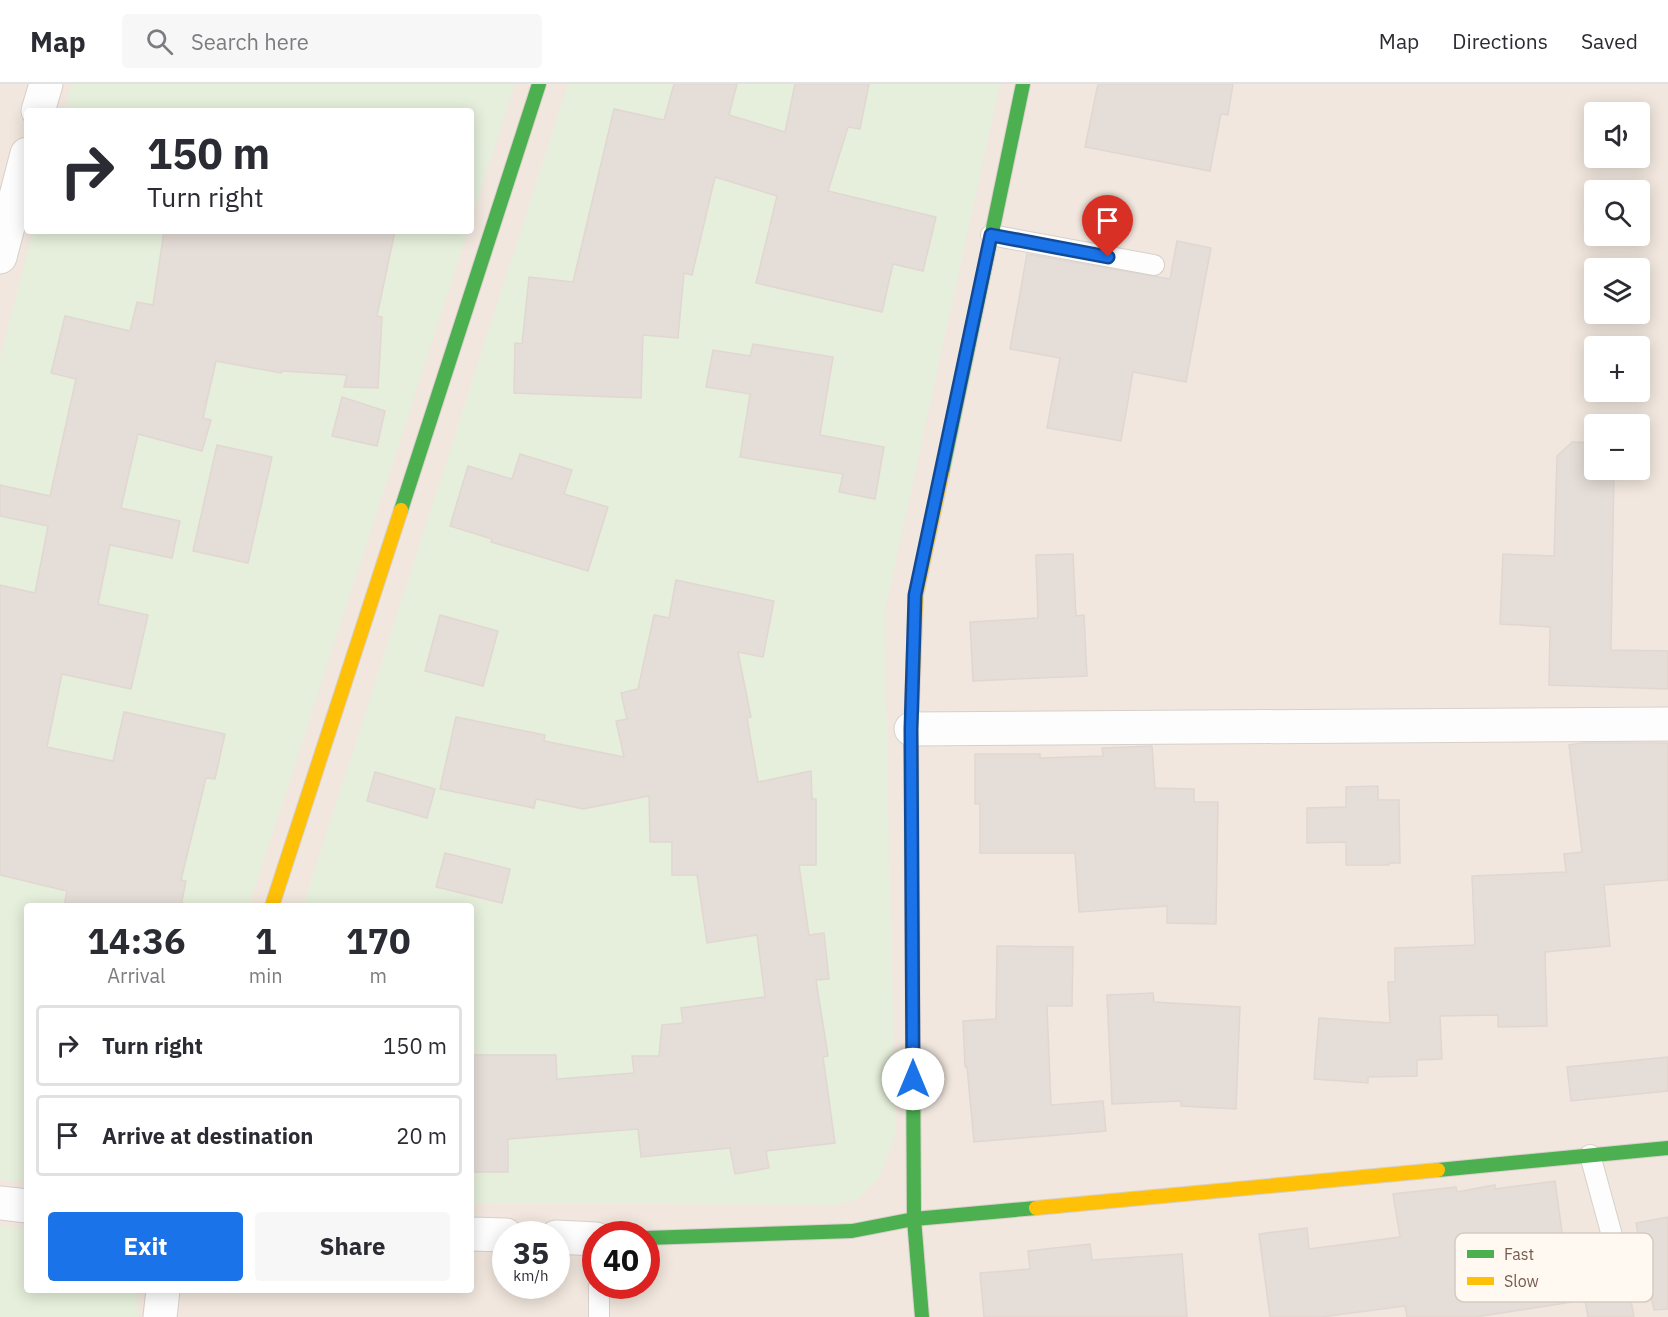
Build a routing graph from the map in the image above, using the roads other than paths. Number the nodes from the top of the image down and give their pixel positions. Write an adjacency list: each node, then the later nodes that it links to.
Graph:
1 (46, 84): 4 (street)
2 (539, 84): 11 (street)
3 (1023, 84): 6 (street)
4 (39, 108)
5 (24, 165): 7 (street)
6 (991, 235): 8 (lane); 10 (street)
7 (0, 257)
8 (1154, 265)
9 (1668, 724): 10 (street)
10 (911, 729): 16 (street)
11 (273, 903)
12 (1668, 1148): 13 (street)
13 (1590, 1155): 16 (street); 17 (lane)
14 (0, 1203): 15 (street)
15 (24, 1206)
16 (914, 1219): 20 (street); 25 (street)
17 (1611, 1233)
18 (474, 1234): 19 (street)
19 (492, 1235)
20 (660, 1238)
21 (163, 1293): 23 (street)
22 (599, 1299): 24 (lane)
23 (160, 1317)
24 (599, 1317)
25 (922, 1317)

